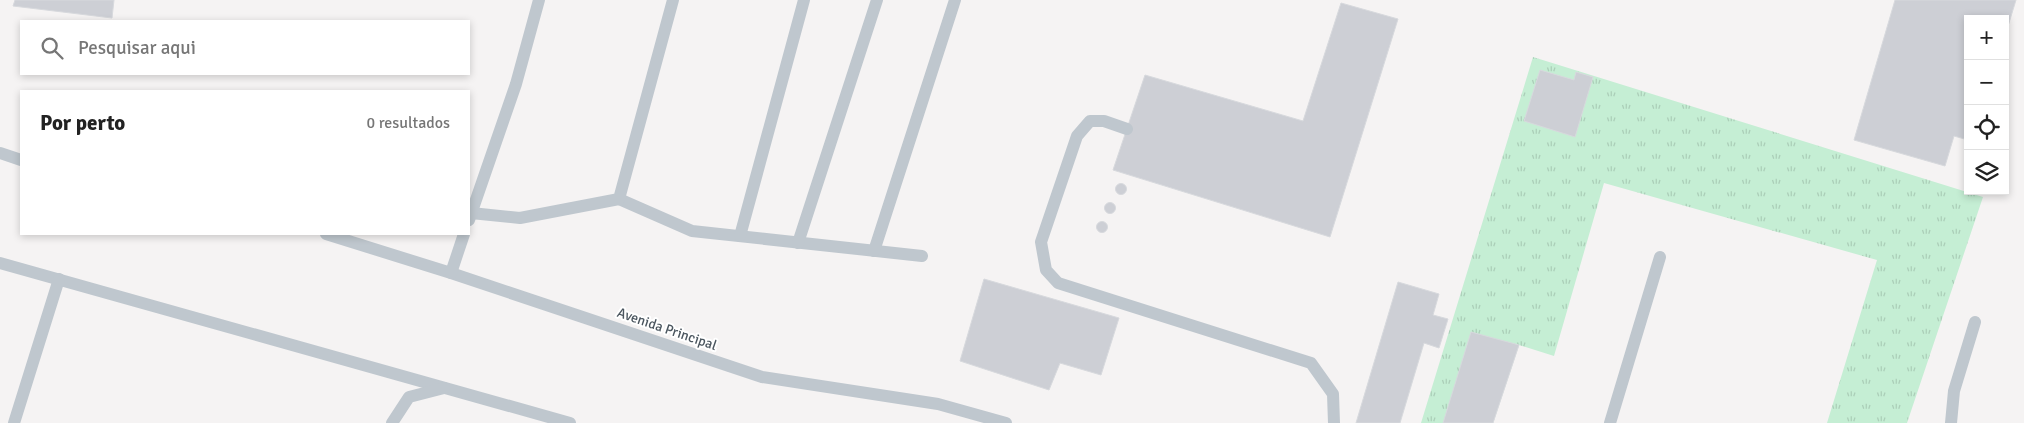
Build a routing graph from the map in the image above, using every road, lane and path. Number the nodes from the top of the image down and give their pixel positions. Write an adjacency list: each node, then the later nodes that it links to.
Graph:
1 (539, 0): 10 (lane)
2 (673, 0): 9 (lane)
3 (804, 0): 13 (lane)
4 (877, 0): 14 (lane)
5 (955, 0): 15 (lane)
6 (1127, 129): 27 (lane)
7 (0, 153): 8 (lane)
8 (20, 160)
9 (619, 199): 10 (lane); 13 (lane)
10 (470, 217)
11 (329, 235): 19 (lane, Avenida Principal)
12 (464, 235): 19 (lane)
13 (740, 236): 14 (lane)
14 (798, 243): 15 (lane)
15 (874, 251): 16 (lane)
16 (922, 256)
17 (1660, 257): 28 (lane)
18 (0, 263): 20 (lane)
19 (451, 273): 26 (lane, Avenida Principal)
20 (59, 279): 22 (lane); 24 (lane)
21 (1975, 322): 29 (lane)
22 (444, 388): 23 (lane); 25 (lane)
23 (564, 422)
24 (14, 423)
25 (392, 423)
26 (1006, 423)
27 (1334, 423)
28 (1610, 423)
29 (1951, 423)

